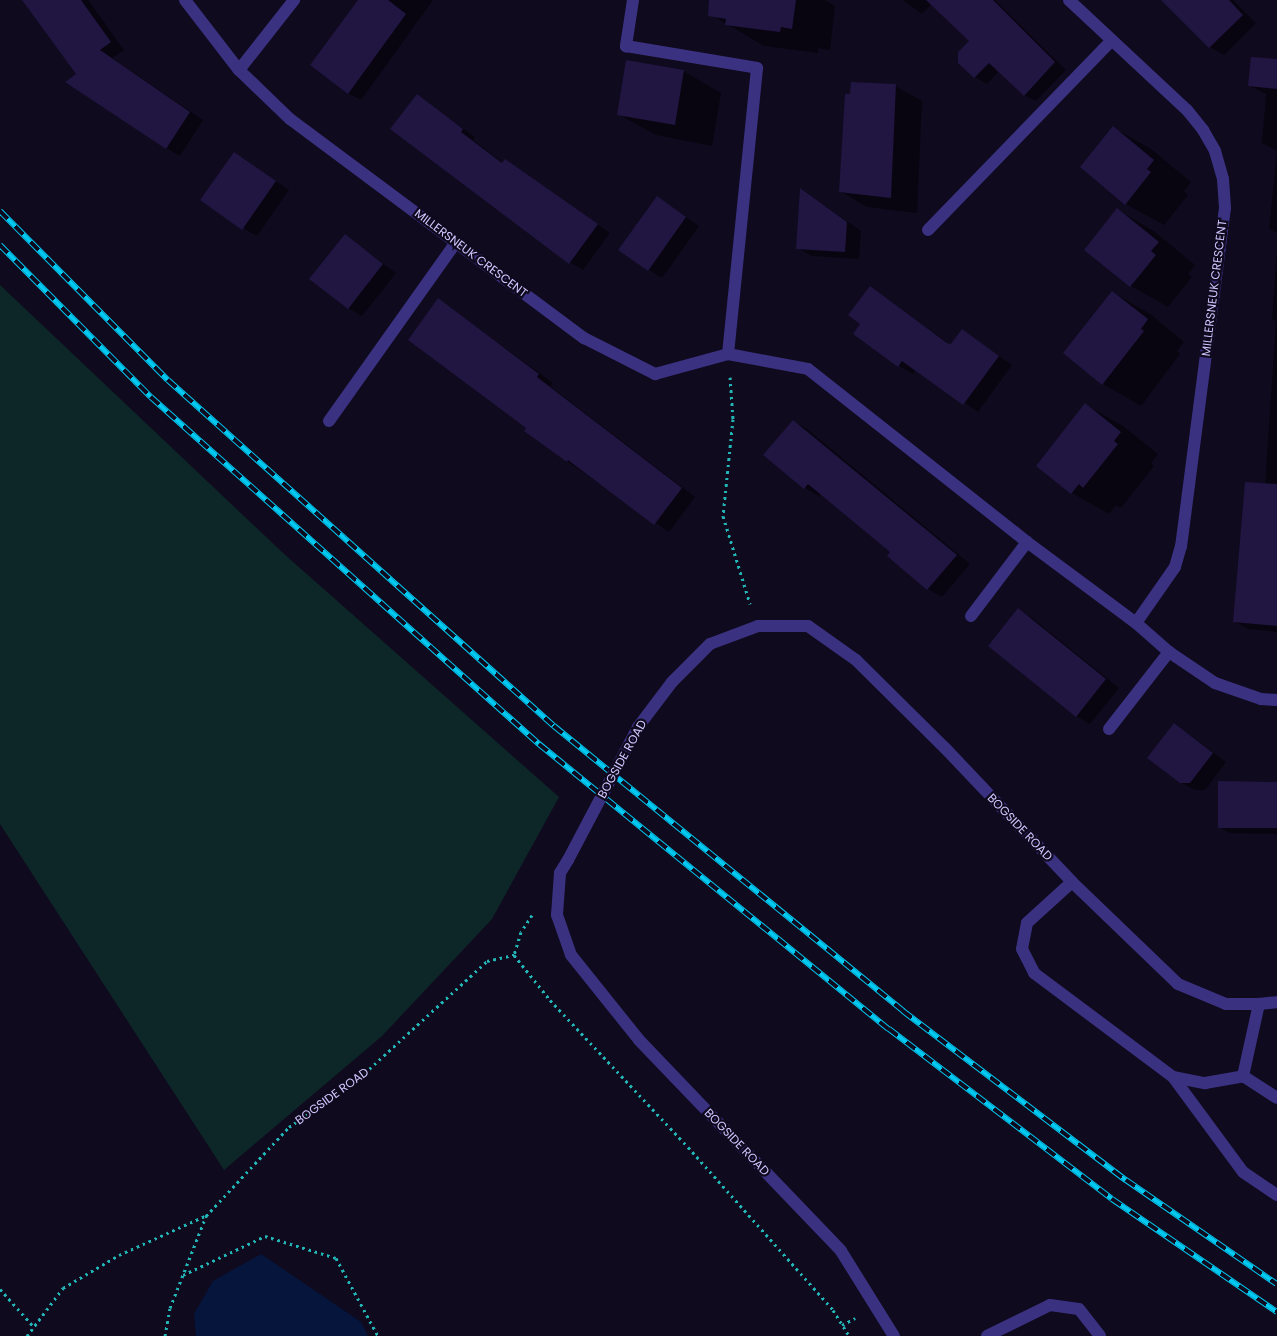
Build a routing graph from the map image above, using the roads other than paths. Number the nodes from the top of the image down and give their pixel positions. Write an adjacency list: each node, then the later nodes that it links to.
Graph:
1 (185, 0): 6 (street, MILLERSNEUK CRESCENT)
2 (294, 0): 6 (street)
3 (633, 0): 9 (street)
4 (1069, 0): 5 (street, MILLERSNEUK CRESCENT)
5 (1112, 40): 7 (street); 13 (street, MILLERSNEUK CRESCENT)
6 (239, 70): 8 (street, MILLERSNEUK CRESCENT)
7 (928, 230)
8 (456, 242): 9 (street, MILLERSNEUK CRESCENT); 10 (street)
9 (728, 354): 11 (street, MILLERSNEUK CRESCENT)
10 (329, 421)
11 (1027, 542): 12 (street); 13 (street, MILLERSNEUK CRESCENT)
12 (971, 616)
13 (1136, 623): 14 (street, MILLERSNEUK CRESCENT)
14 (1169, 652): 15 (street, MILLERSNEUK CRESCENT); 16 (street)
15 (1277, 700)
16 (1109, 729)
17 (1072, 882): 19 (street, BOGSIDE ROAD); 21 (street); 24 (street, BOGSIDE ROAD, bridge)
18 (1277, 1002): 19 (street, BOGSIDE ROAD)
19 (1258, 1004): 20 (street)
20 (1243, 1076): 21 (street); 22 (street)
21 (1173, 1077): 23 (street)
22 (1277, 1098)
23 (1277, 1195)
24 (894, 1336)
25 (987, 1336): 26 (street)
26 (1100, 1336)

